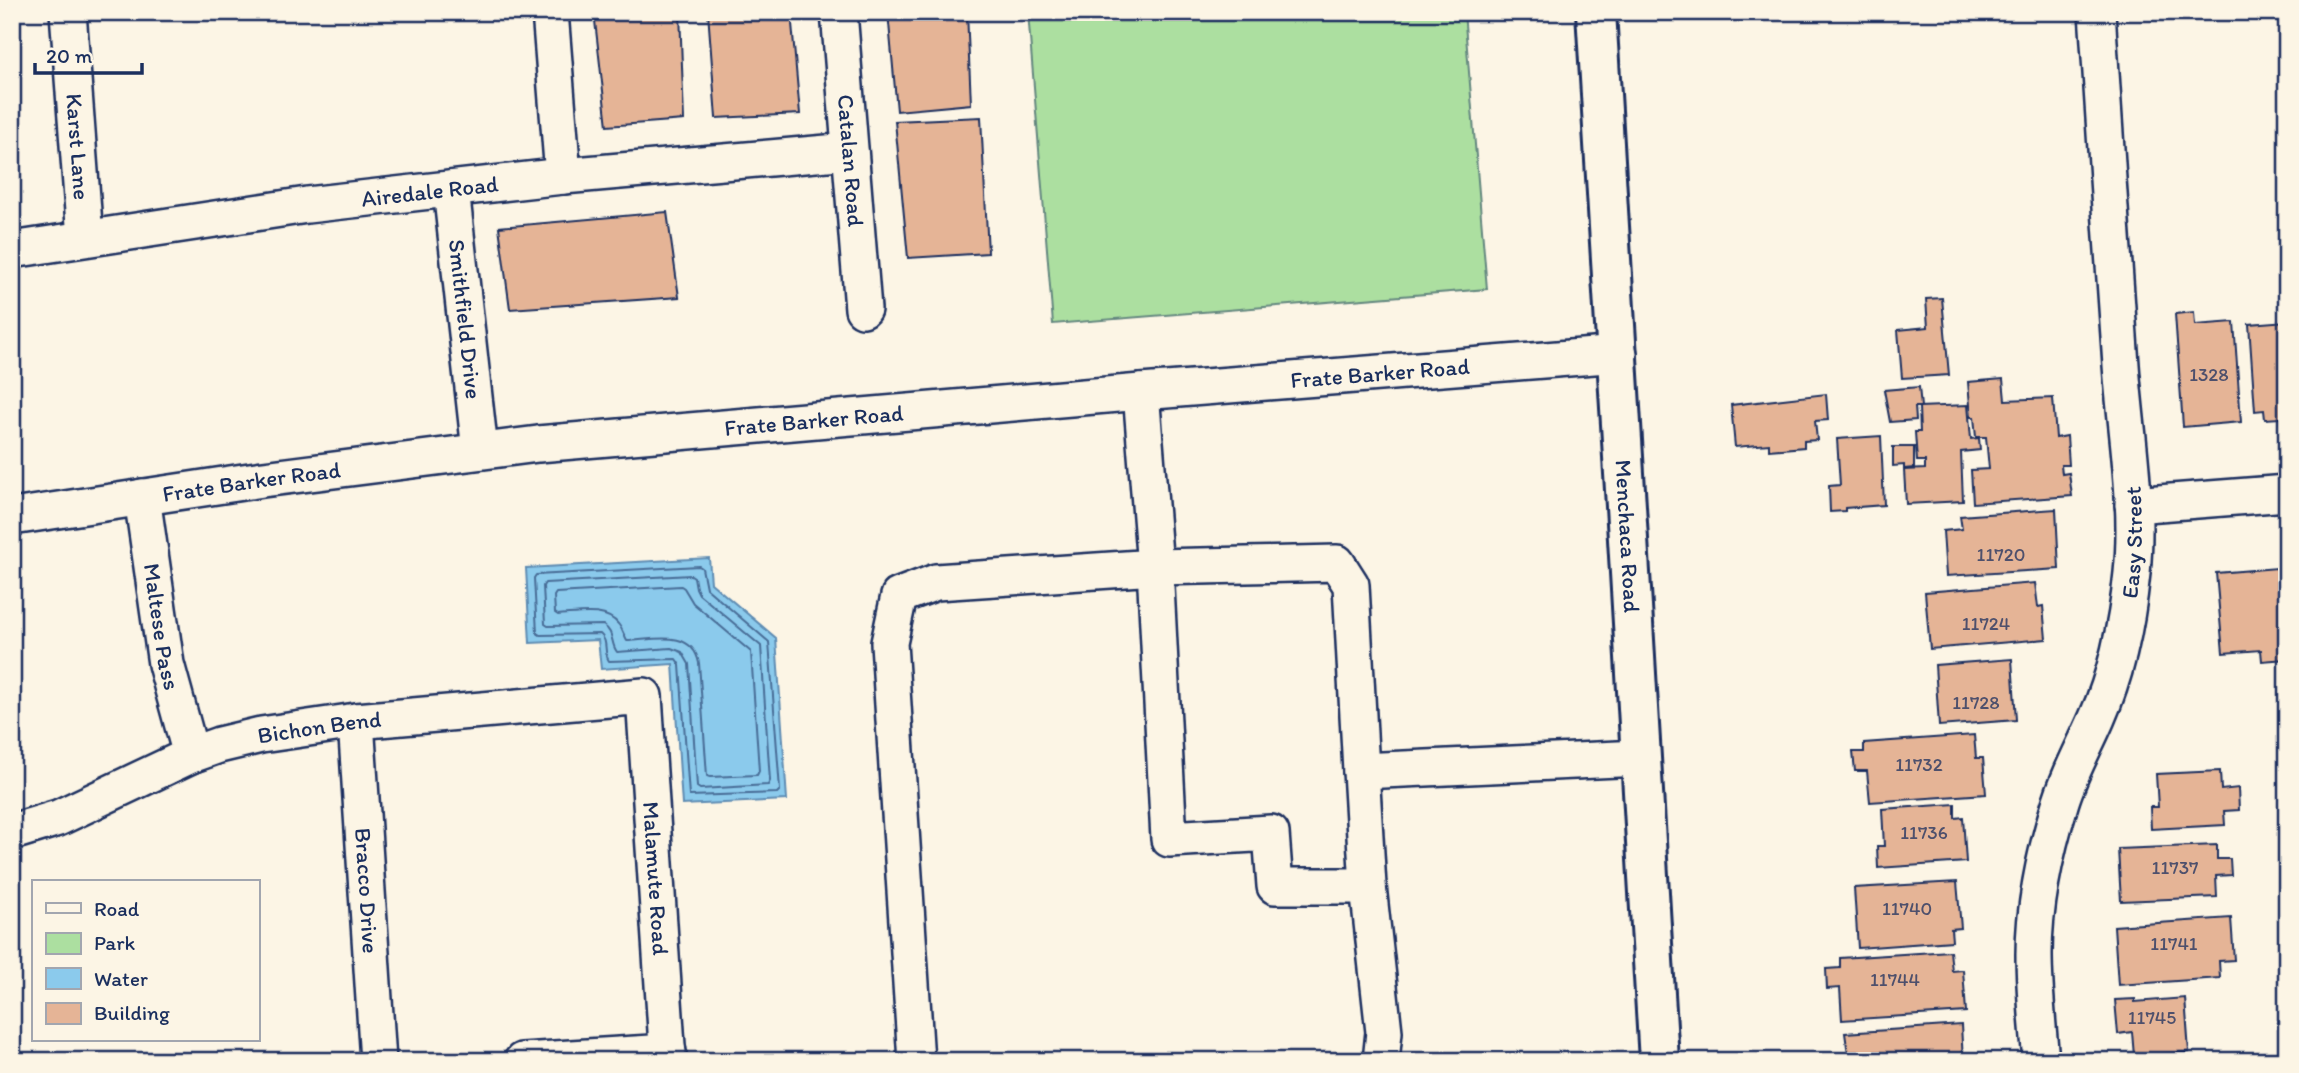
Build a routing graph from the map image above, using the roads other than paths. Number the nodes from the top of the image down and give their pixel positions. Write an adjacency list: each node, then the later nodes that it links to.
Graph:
1 (68, 12): 9 (street, Karst Lane)
2 (550, 12): 7 (street)
3 (839, 12): 6 (street, Catalan Road)
4 (1596, 12): 12 (main road, Menchaca Road)
5 (2097, 12): 17 (street, Easy Street)
6 (850, 151): 7 (street, Airedale Road); 11 (street, Catalan Road)
7 (563, 176): 8 (street, Airedale Road)
8 (451, 189): 9 (street, Airedale Road); 14 (street, Smithfield Drive)
9 (85, 238): 10 (street, Airedale Road)
10 (12, 250)
11 (863, 309)
12 (1619, 354): 13 (street, Frate Barker Road); 23 (main road, Menchaca Road)
13 (1141, 391): 14 (street, Frate Barker Road); 19 (street)
14 (480, 451): 16 (street, Frate Barker Road)
15 (2287, 493): 17 (street)
16 (142, 497): 18 (street, Frate Barker Road); 22 (street, Maltese Pass)
17 (2133, 505): 33 (street, Easy Street)
18 (12, 517)
19 (1155, 567): 24 (street); 26 (street); 30 (street)
20 (644, 696): 21 (street, Bichon Bend); 27 (street, Malamute Road)
21 (356, 721): 22 (street, Bichon Bend); 28 (street, Bracco Drive)
22 (191, 755): 25 (street, Bichon Bend)
23 (1640, 758): 24 (street); 32 (main road, Menchaca Road)
24 (1361, 771): 26 (street)
25 (12, 832)
26 (1368, 886): 31 (street)
27 (668, 1056): 29 (street)
28 (379, 1061)
29 (523, 1061)
30 (916, 1061)
31 (1381, 1061)
32 (1659, 1061)
33 (2040, 1061)

